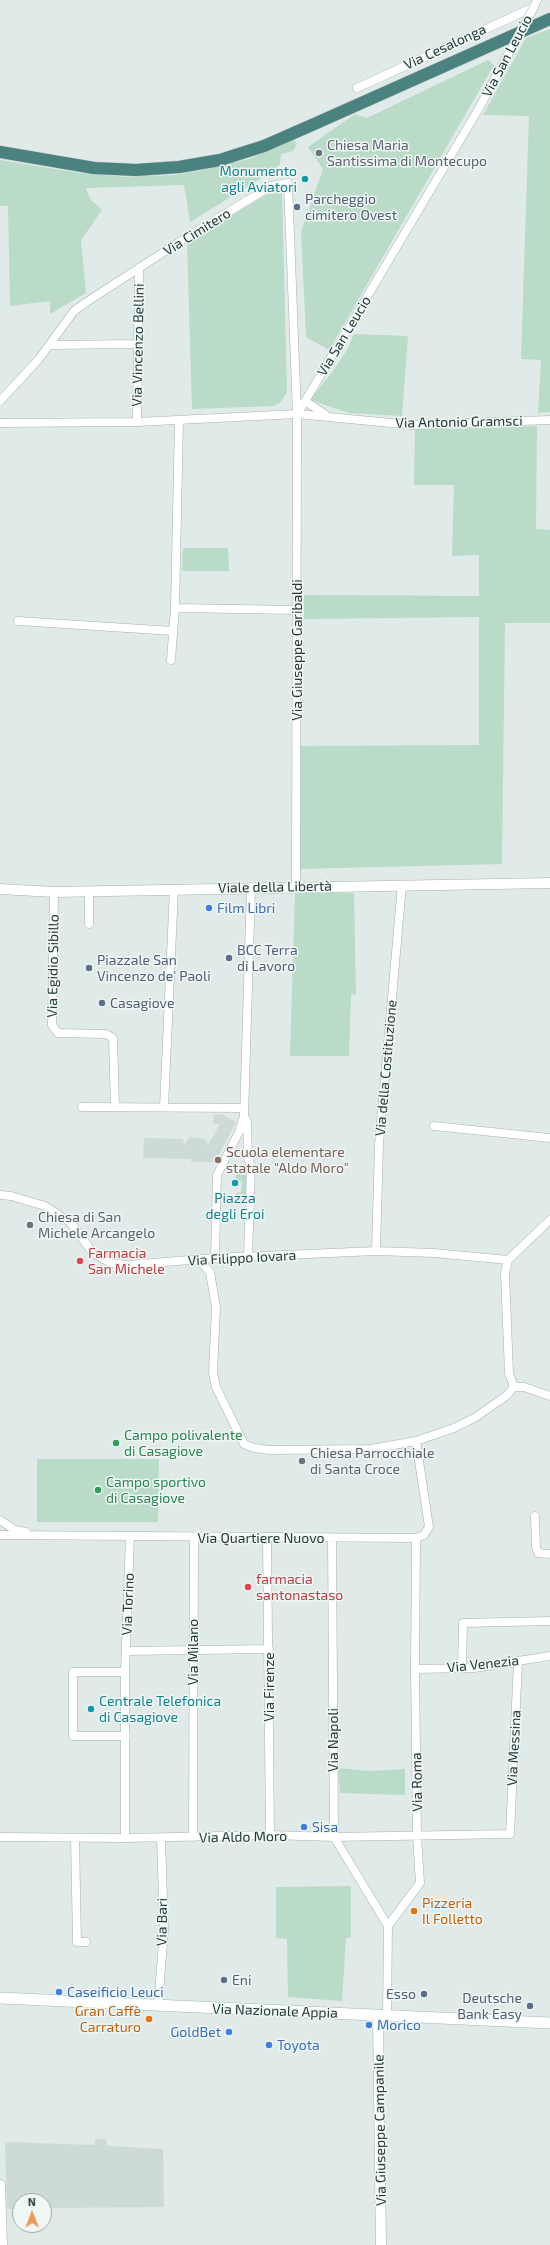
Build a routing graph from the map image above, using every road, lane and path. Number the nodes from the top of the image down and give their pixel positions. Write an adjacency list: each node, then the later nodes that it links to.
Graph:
1 (536, 3): 3 (street, Via Cesalonga); 9 (street, Via San Leucio, bridge)
2 (550, 19): 4 (highway)
3 (357, 88)
4 (0, 152)
5 (139, 268): 6 (street, Via Vincenzo Bellini); 7 (street, Via Cimitero); 10 (street, Via Cimitero)
6 (138, 344): 7 (street); 14 (street, Via Vincenzo Bellini)
7 (50, 345): 8 (street, Via Cimitero)
8 (0, 401)
9 (305, 401): 10 (street, Via San Leucio); 11 (street)
10 (297, 414): 11 (street, Via Antonio Gramsci); 12 (street); 17 (street, Via Giuseppe Garibaldi)
11 (326, 415): 13 (street, Via Antonio Gramsci)
12 (179, 420): 14 (street); 16 (street)
13 (550, 420)
14 (137, 422): 15 (street)
15 (0, 423)
16 (175, 608): 17 (street); 19 (street)
17 (298, 610): 23 (street, Via Giuseppe Garibaldi)
18 (18, 621): 19 (street)
19 (174, 631): 20 (street)
20 (171, 660)
21 (550, 883): 22 (street, Viale della Libertà)
22 (402, 885): 23 (street, Viale della Libertà); 38 (street, Via della Costituzione)
23 (296, 887): 24 (street, Viale della Libertà)
24 (251, 888): 26 (street, Viale della Libertà); 33 (street)
25 (0, 889): 28 (street, Viale della Libertà)
26 (174, 889): 27 (street, Viale della Libertà); 32 (street)
27 (89, 891): 28 (street, Viale della Libertà); 29 (street)
28 (54, 892): 31 (street, Via Egidio Sibillo)
29 (89, 924)
30 (82, 1107): 31 (street)
31 (115, 1107): 32 (street)
32 (164, 1107): 33 (street)
33 (244, 1112): 39 (street); 40 (street)
34 (434, 1126): 35 (street)
35 (550, 1138)
36 (0, 1195): 41 (street, Via Filippo Iovara)
37 (550, 1220): 42 (street)
38 (376, 1251): 39 (street, Via Filippo Iovara); 42 (street, Via Filippo Iovara)
39 (248, 1257): 40 (street, Via Filippo Iovara)
40 (215, 1258): 41 (street, Via Filippo Iovara)
41 (199, 1260): 45 (street)
42 (508, 1260): 43 (street)
43 (514, 1387): 44 (street); 45 (street)
44 (550, 1396)
45 (416, 1441): 54 (street)
46 (535, 1516): 55 (street)
47 (0, 1520): 49 (street)
48 (0, 1535): 49 (street, Via Quartiere Nuovo)
49 (40, 1535): 50 (street, Via Quartiere Nuovo)
50 (130, 1536): 51 (street, Via Quartiere Nuovo); 59 (street, Via Torino)
51 (194, 1538): 52 (street, Via Quartiere Nuovo); 58 (street, Via Milano)
52 (267, 1538): 53 (street, Via Quartiere Nuovo); 57 (street, Via Firenze)
53 (332, 1538): 54 (street, Via Quartiere Nuovo); 71 (street, Via Napoli)
54 (416, 1538): 63 (street, Via Roma)
55 (550, 1554)
56 (550, 1621): 62 (street)
57 (269, 1649): 58 (street); 67 (street, Via Firenze)
58 (193, 1650): 59 (street); 70 (street, Via Milano)
59 (126, 1651): 64 (street, Via Torino)
60 (550, 1656): 61 (street, Via Venezia)
61 (518, 1661): 62 (street, Via Venezia); 66 (street, Via Messina)
62 (462, 1668): 63 (street, Via Venezia)
63 (415, 1669): 68 (street, Via Roma)
64 (125, 1672): 65 (street, Via Torino); 65 (street)
65 (126, 1736): 73 (street, Via Torino)
66 (510, 1834): 68 (street, Via Aldo Moro)
67 (270, 1835): 70 (street, Via Aldo Moro); 71 (street, Via Aldo Moro)
68 (417, 1836): 71 (street, Via Aldo Moro); 75 (street, Via Roma)
69 (0, 1837): 72 (street, Via Aldo Moro)
70 (193, 1837): 74 (street, Via Aldo Moro)
71 (334, 1837): 75 (street)
72 (75, 1838): 73 (street, Via Aldo Moro); 76 (street)
73 (125, 1838): 74 (street, Via Aldo Moro)
74 (161, 1838): 78 (street, Via Bari)
75 (388, 1926): 79 (street)
76 (86, 1942)
77 (0, 1998): 78 (main road, Via Nazionale Appia)
78 (158, 2006): 79 (main road, Via Nazionale Appia)
79 (383, 2015): 80 (main road, Via Nazionale Appia); 83 (street, Via Giuseppe Campanile)
80 (550, 2023)
81 (0, 2185): 82 (street)
82 (2, 2245)
83 (381, 2245)

